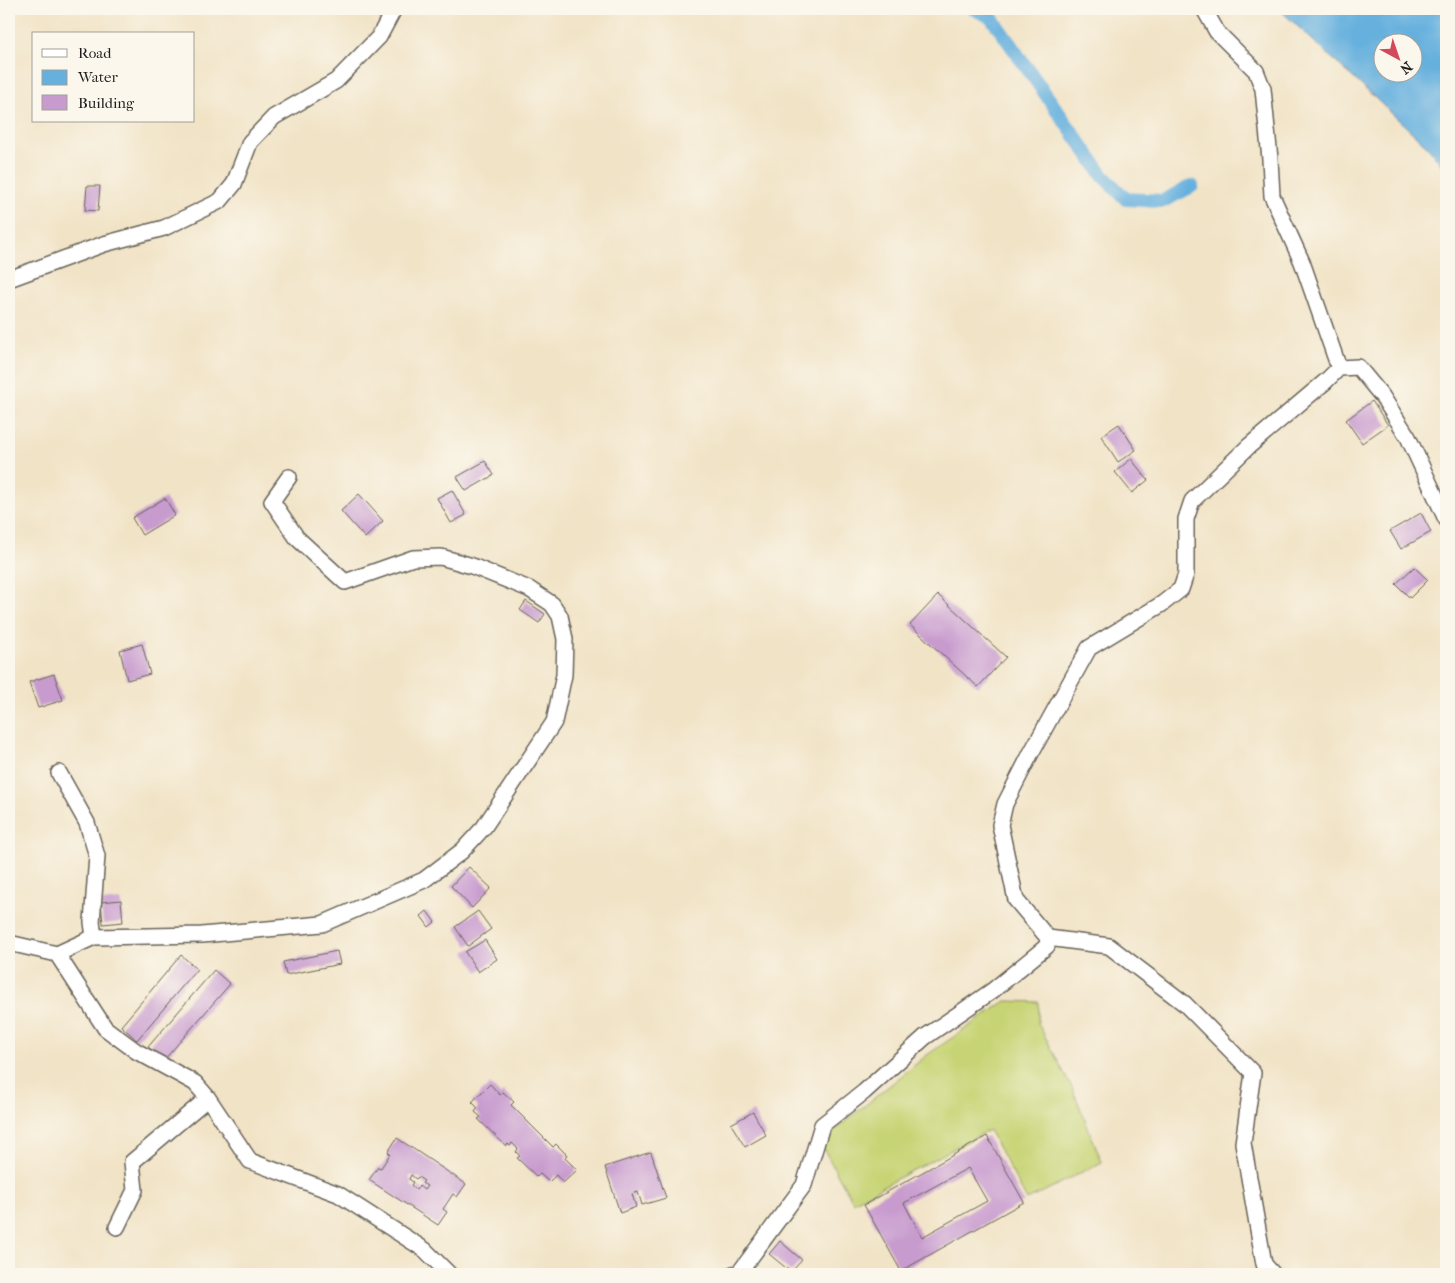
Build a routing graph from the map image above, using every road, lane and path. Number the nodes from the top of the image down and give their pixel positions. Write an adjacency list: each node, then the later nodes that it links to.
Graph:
1 (394, 9): 3 (street)
2 (1204, 9): 4 (street)
3 (9, 279)
4 (1340, 368): 6 (street); 9 (street)
5 (289, 476): 8 (street)
6 (1446, 519)
7 (59, 773): 8 (street)
8 (94, 936): 11 (street)
9 (1048, 942): 15 (street); 16 (street)
10 (9, 943): 11 (street)
11 (57, 954): 12 (street)
12 (208, 1098): 13 (street); 14 (street)
13 (117, 1226)
14 (449, 1274)
15 (733, 1274)
16 (1273, 1274)

